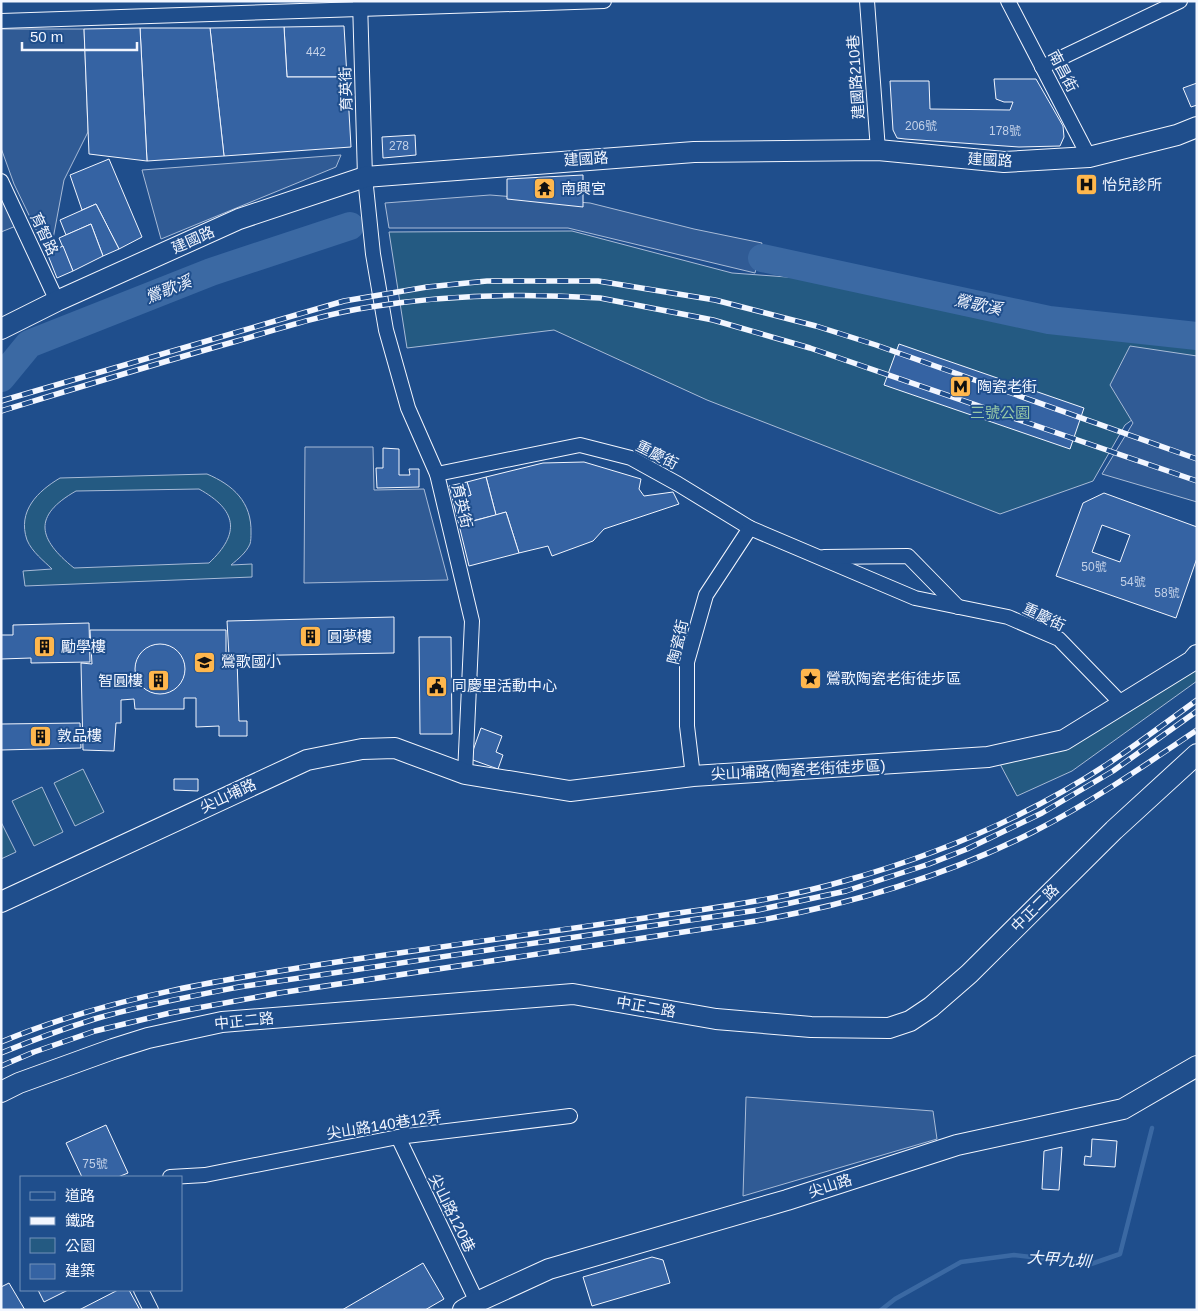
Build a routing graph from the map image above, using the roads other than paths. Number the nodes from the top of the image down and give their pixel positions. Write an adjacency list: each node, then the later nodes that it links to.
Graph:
1 (604, 1): 5 (street)
2 (867, 1): 9 (street, 建國路210巷)
3 (1008, 1): 7 (street, 南昌街)
4 (1180, 1): 7 (street)
5 (360, 6): 6 (street); 11 (street, 育英街)
6 (1, 21)
7 (1042, 67): 10 (street, 南昌街)
8 (1197, 127): 10 (main road, 建國路)
9 (878, 150): 10 (main road, 建國路); 11 (main road, 建國路)
10 (1089, 157)
11 (365, 176): 13 (main road, 建國路); 15 (street, 育英街)
12 (1, 180): 13 (street, 育智路)
13 (57, 301): 14 (main road, 建國路)
14 (1, 329)
15 (437, 474): 16 (street, 重慶街); 22 (street, 育英街)
16 (750, 528): 17 (street, 重慶街); 23 (street, 陶瓷街)
17 (819, 557): 18 (street, 重慶街); 18 (street, 重慶街)
18 (959, 607): 20 (street, 重慶街)
19 (1197, 655): 20 (main road)
20 (1122, 704): 23 (main road, 尖山埔路(陶瓷老街徒步區))
21 (1197, 754): 26 (main road, 中正二路)
22 (465, 774): 23 (main road, 尖山埔路(陶瓷老街徒步區)); 24 (main road, 尖山埔路)
23 (693, 776)
24 (1, 902)
25 (1197, 1066): 31 (main road, 尖山路)
26 (1, 1092)
27 (570, 1116): 28 (street, 尖山路140巷12弄)
28 (398, 1137): 29 (street, 尖山路140巷12弄); 31 (street, 尖山路120巷)
29 (182, 1176)
30 (142, 1291): 32 (street)
31 (470, 1306)
32 (151, 1310)

